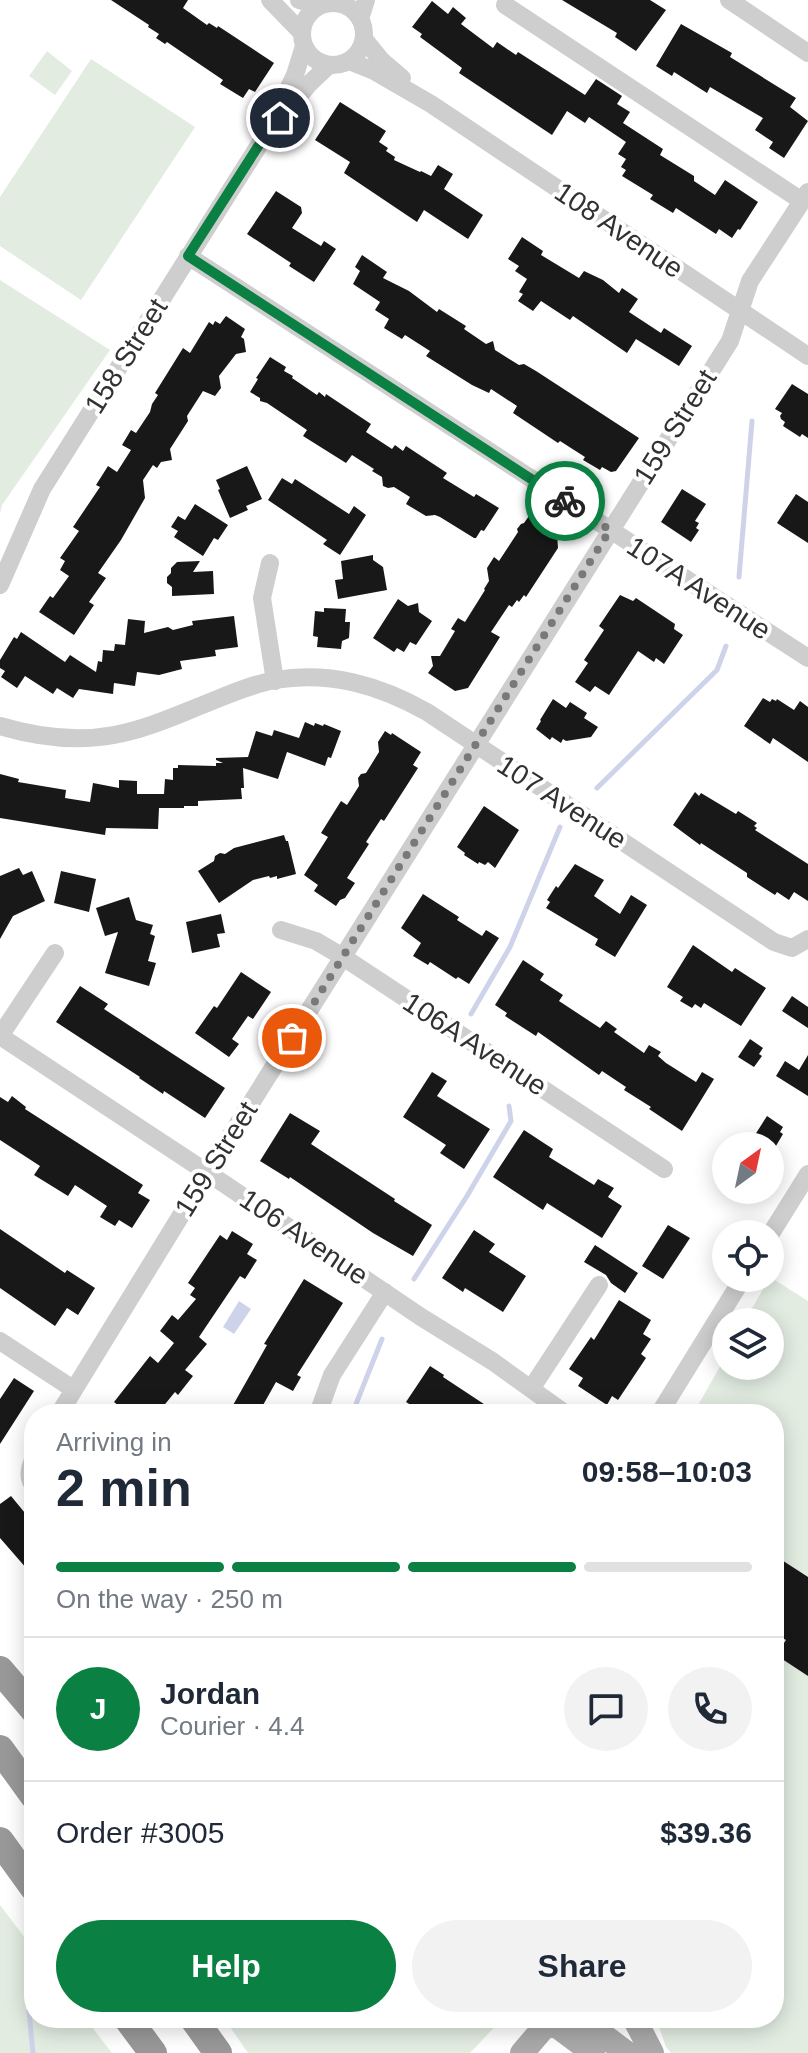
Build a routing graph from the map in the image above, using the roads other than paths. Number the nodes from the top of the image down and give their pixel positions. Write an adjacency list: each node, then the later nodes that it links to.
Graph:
1 (270, 0): 9 (street)
2 (299, 0): 5 (street)
3 (366, 0): 7 (street)
4 (729, 0): 10 (street)
5 (329, 3): 7 (street); 9 (street)
6 (505, 5): 15 (street)
7 (360, 19): 8 (street)
8 (364, 39): 11 (street); 13 (street, 108 Avenue)
9 (303, 40): 12 (street); 14 (street, 158 Street)
10 (808, 53)
11 (349, 61): 12 (street); 13 (street, 108 Avenue)
12 (329, 65): 14 (street, 158 Street)
13 (431, 104): 17 (street, 108 Avenue)
14 (266, 134): 16 (street, 158 Street)
15 (805, 197): 17 (street, 159 Street)
16 (188, 256): 19 (street, 107A Avenue); 21 (street, 158 Street)
17 (740, 311): 18 (street, 108 Avenue); 19 (street, 159 Street)
18 (808, 356)
19 (610, 530): 22 (street, 107A Avenue); 25 (street, 159 Street)
20 (270, 563): 23 (street)
21 (0, 585)
22 (808, 658)
23 (275, 681): 24 (street); 25 (street, 107 Avenue)
24 (0, 726)
25 (475, 744): 27 (street, 107 Avenue); 29 (street, 159 Street)
26 (281, 930): 29 (street, 106A Avenue)
27 (800, 943)
28 (55, 953): 30 (street)
29 (343, 957): 31 (street, 106A Avenue); 32 (street, 159 Street)
30 (0, 1036): 32 (street, 106 Avenue)
31 (664, 1169)
32 (207, 1173): 36 (street, 106 Avenue); 39 (street, 159 Street)
33 (808, 1174): 34 (street)
34 (779, 1220)
35 (599, 1285): 40 (street)
36 (385, 1292): 40 (street, 106 Avenue); 42 (street)
37 (734, 1292): 44 (street)
38 (0, 1341): 39 (street)
39 (73, 1389): 41 (street, 159 Street)
40 (531, 1389): 43 (street, 106 Avenue)
41 (65, 1404)
42 (321, 1404)
43 (552, 1404)
44 (665, 1404)
45 (0, 1670): 46 (highway)
46 (24, 1698)
47 (0, 1749): 48 (highway)
48 (24, 1782)
49 (0, 1841): 50 (highway)
50 (24, 1874)
51 (134, 2028): 56 (highway)
52 (200, 2028): 57 (highway)
53 (544, 2028): 58 (main road)
54 (639, 2028): 60 (main road)
55 (581, 2034): 59 (main road)
56 (153, 2053)
57 (218, 2053)
58 (522, 2053)
59 (627, 2053)
60 (652, 2053)

